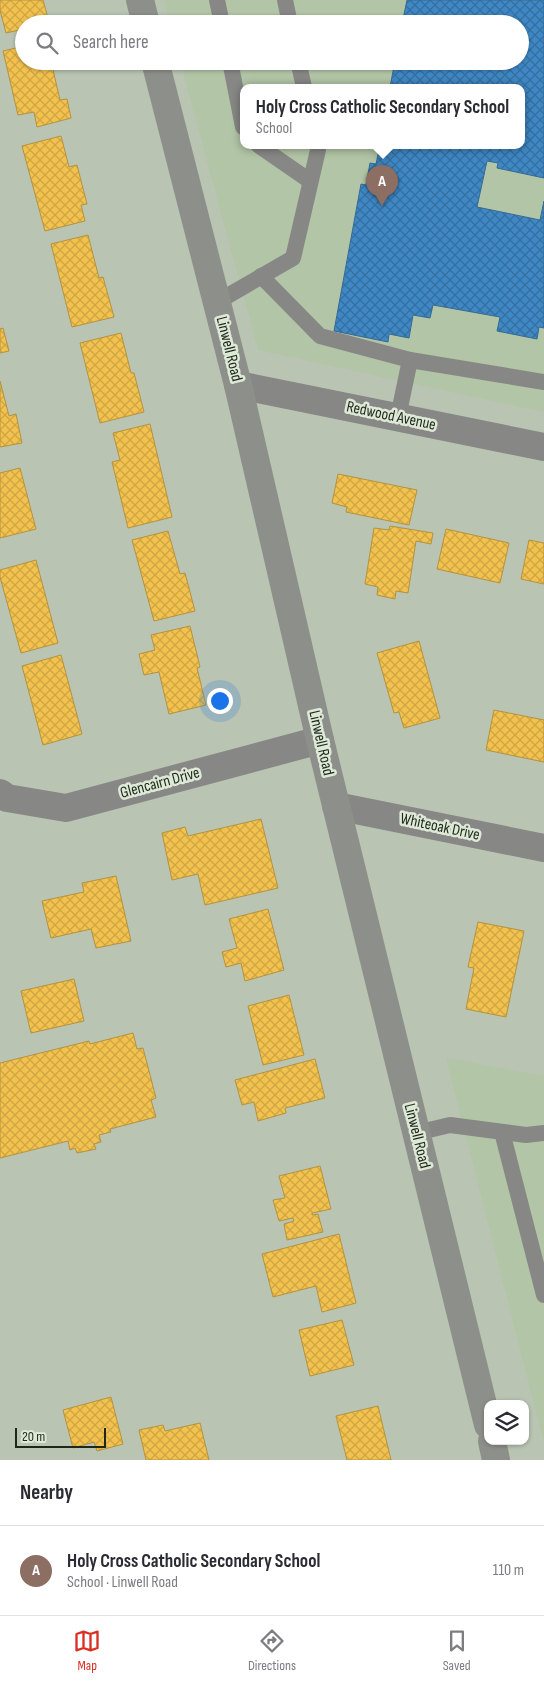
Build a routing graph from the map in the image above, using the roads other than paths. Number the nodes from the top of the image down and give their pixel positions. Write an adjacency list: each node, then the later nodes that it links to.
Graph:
1 (140, 0): 4 (main road)
2 (217, 0): 5 (lane)
3 (285, 0): 6 (lane)
4 (144, 15)
5 (220, 15)
6 (288, 15)
7 (157, 70): 16 (main road, Linwell Road)
8 (232, 70): 11 (lane)
9 (300, 70): 10 (lane)
10 (303, 84)
11 (240, 111)
12 (264, 149): 14 (lane)
13 (318, 149): 14 (lane)
14 (310, 181): 15 (lane)
15 (261, 276): 16 (lane); 17 (lane)
16 (217, 302): 19 (main road, Linwell Road)
17 (410, 360): 18 (lane); 20 (lane)
18 (544, 382)
19 (238, 385): 20 (street, Redwood Avenue); 22 (main road, Linwell Road)
20 (398, 417): 21 (street, Redwood Avenue)
21 (544, 447)
22 (320, 740): 23 (street, Glencairn Drive); 24 (main road, Linwell Road)
23 (0, 793)
24 (336, 806): 25 (street, Whiteoak Drive); 27 (main road, Linwell Road)
25 (544, 848)
26 (502, 1132): 27 (lane); 28 (lane); 29 (lane)
27 (416, 1133): 30 (main road, Linwell Road)
28 (544, 1133)
29 (544, 1295)
30 (484, 1408)
31 (493, 1445): 32 (main road)
32 (496, 1460)

